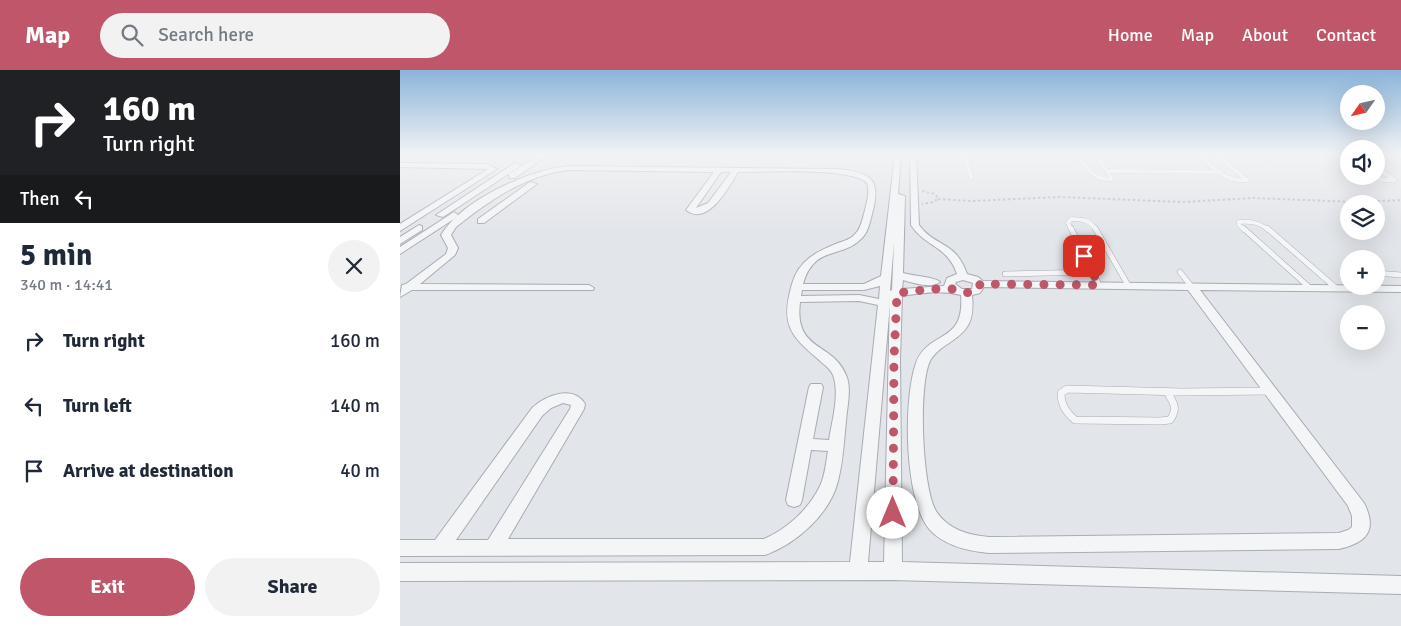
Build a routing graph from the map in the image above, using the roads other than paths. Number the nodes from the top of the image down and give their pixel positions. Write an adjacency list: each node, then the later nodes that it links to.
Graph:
1 (476, 180): 16 (street)
2 (495, 180): 17 (street)
3 (507, 180): 18 (street)
4 (520, 180): 13 (street)
5 (711, 180): 6 (street)
6 (729, 180)
7 (867, 180): 30 (street)
8 (894, 180): 24 (street)
9 (914, 180): 26 (street)
10 (1232, 180): 11 (lane)
11 (1248, 180)
12 (533, 184): 14 (street)
13 (488, 200): 14 (street); 35 (street)
14 (509, 201): 15 (street)
15 (481, 221)
16 (400, 228)
17 (400, 241)
18 (400, 251)
19 (1092, 272): 22 (lane); 27 (lane); 28 (lane)
20 (1180, 272): 29 (lane)
21 (1385, 273): 23 (lane)
22 (1005, 274)
23 (1401, 274)
24 (892, 277): 26 (street); 30 (street); 36 (street)
25 (980, 284): 26 (street); 26 (street); 27 (street)
26 (958, 285): 36 (street); 39 (street)
27 (1099, 285): 28 (street)
28 (1128, 286): 29 (street)
29 (1191, 286): 32 (street); 39 (street)
30 (797, 287): 37 (street)
31 (589, 288): 35 (street)
32 (1310, 288): 33 (street); 33 (lane)
33 (1336, 288): 34 (street)
34 (1401, 288)
35 (403, 290)
36 (889, 297): 37 (street); 47 (street); 49 (street)
37 (794, 299): 42 (street)
38 (816, 387): 41 (street)
39 (1270, 391): 40 (lane)
40 (1167, 392): 40 (lane)
41 (805, 444): 42 (street); 43 (street)
42 (836, 446): 46 (street)
43 (794, 500)
44 (400, 548): 45 (street)
45 (440, 548): 46 (street); 46 (street)
46 (493, 548)
47 (893, 571): 49 (street); 50 (street)
48 (400, 572): 49 (street)
49 (858, 572)
50 (1401, 585)

